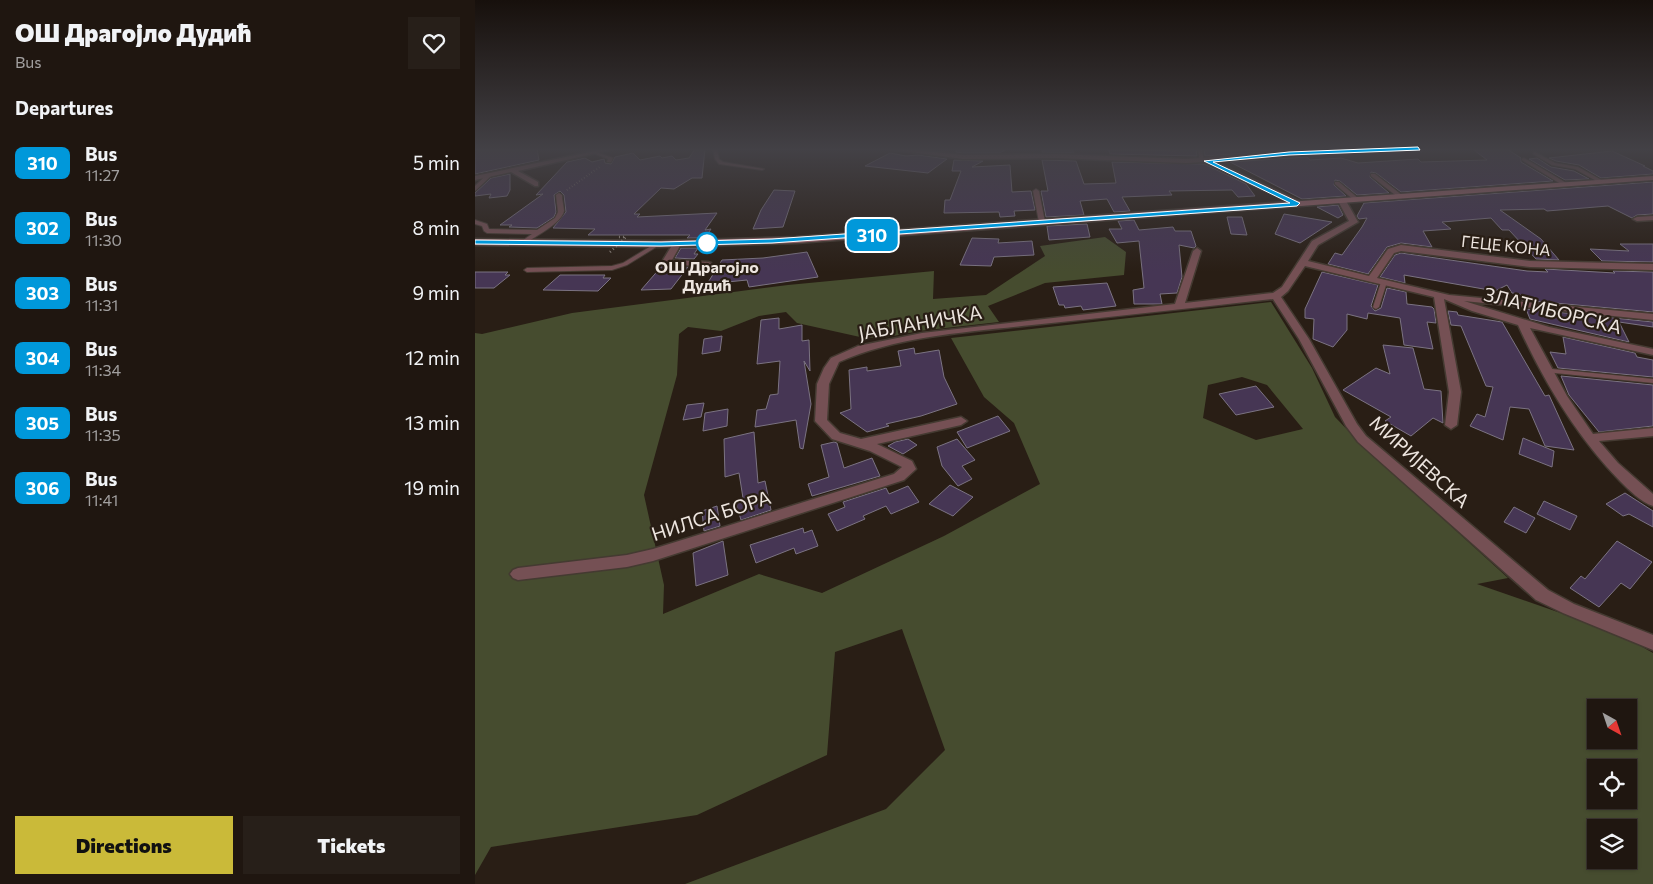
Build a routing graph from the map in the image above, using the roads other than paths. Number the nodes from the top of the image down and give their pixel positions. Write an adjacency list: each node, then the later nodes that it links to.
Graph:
1 (1268, 190): 10 (street)
2 (1346, 190): 8 (lane)
3 (1392, 190): 7 (lane)
4 (1494, 190): 7 (main road)
5 (1036, 191): 14 (lane)
6 (559, 195): 15 (lane)
7 (1401, 197): 8 (main road)
8 (1357, 200): 9 (main road)
9 (1342, 201): 10 (main road); 21 (street)
10 (1297, 204): 14 (main road)
11 (1653, 218): 12 (street)
12 (1637, 219)
13 (475, 222): 15 (lane)
14 (1042, 222): 19 (main road)
15 (539, 232): 17 (lane)
16 (475, 242): 17 (main road)
17 (522, 244): 18 (main road)
18 (658, 244): 19 (main road); 24 (lane)
19 (677, 244): 22 (street)
20 (1197, 251): 29 (street)
21 (1304, 263): 25 (street, ЗЛАТИБОРСКА); 27 (street)
22 (708, 265)
23 (1653, 267): 25 (street, ГЕЦЕ КОНА)
24 (527, 270)
25 (1371, 279): 26 (street, ЗЛАТИБОРСКА)
26 (1384, 282): 28 (street, ЗЛАТИБОРСКА); 30 (lane)
27 (1276, 296): 29 (street, ЈАБЛАНИЧКА); 44 (street, МИРИЈЕВСКА)
28 (1442, 296): 31 (street, ЗЛАТИБОРСКА); 32 (street, ЗЛАТИБОРСКА); 37 (street)
29 (1179, 307): 40 (street, ЈАБЛАНИЧКА)
30 (1376, 307)
31 (1653, 317)
32 (1523, 324): 33 (street, ЗЛАТИБОРСКА); 34 (street)
33 (1653, 352)
34 (1545, 370): 35 (lane); 39 (street)
35 (1653, 381)
36 (961, 420): 40 (street)
37 (1451, 425)
38 (1653, 432): 39 (street)
39 (1591, 438): 42 (street)
40 (861, 444): 41 (street, ЈАБЛАНИЧКА)
41 (909, 469): 43 (street, НИЛСА БОРА)
42 (1653, 501)
43 (518, 574)
44 (1653, 643)

